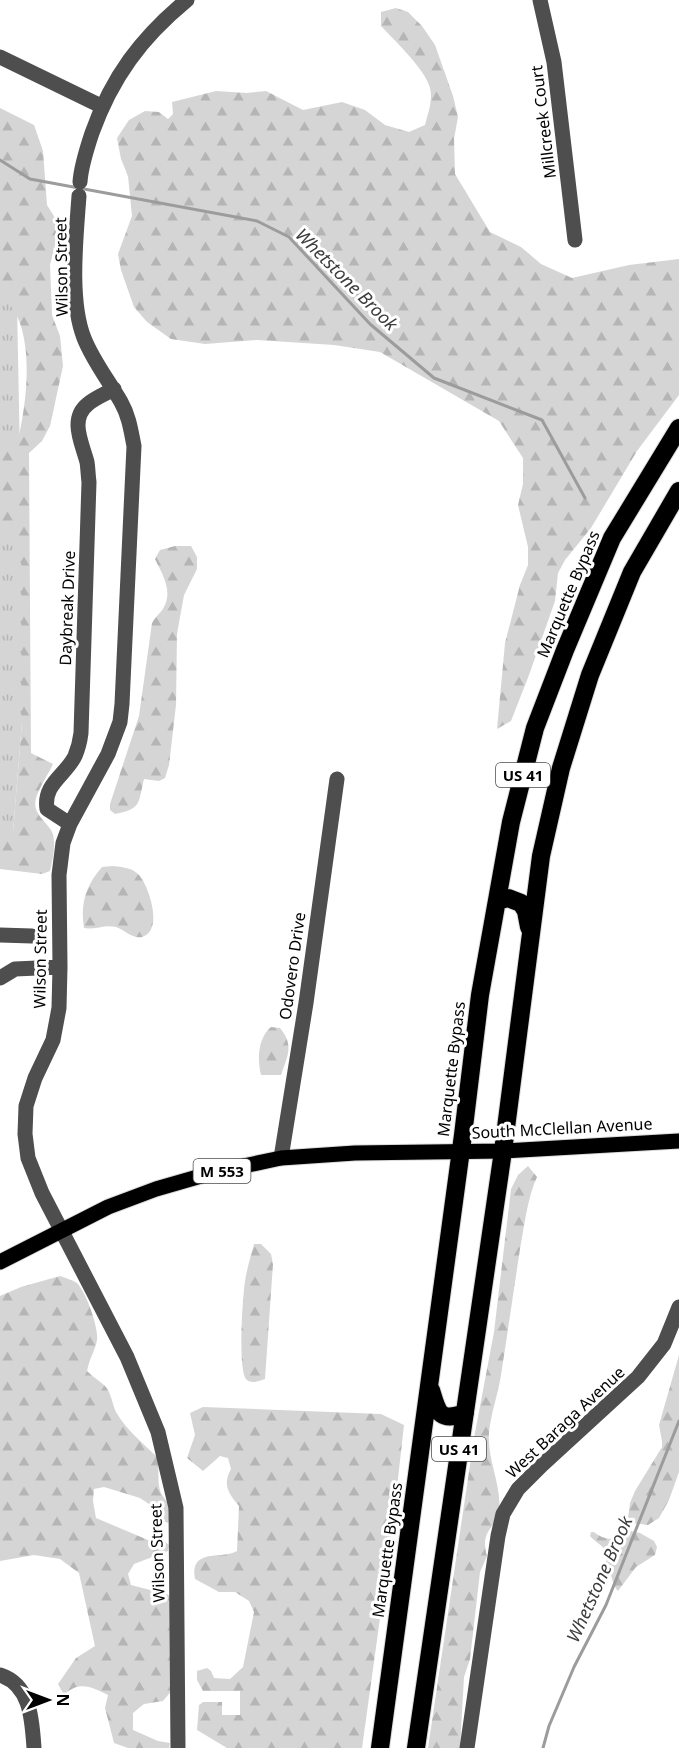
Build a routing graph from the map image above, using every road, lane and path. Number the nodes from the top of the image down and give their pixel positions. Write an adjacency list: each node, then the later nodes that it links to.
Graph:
1 (187, 0): 4 (street, Wilson Street)
2 (540, 0): 5 (street, Millcreek Court)
3 (0, 57): 4 (street)
4 (101, 106): 6 (street, Wilson Street)
5 (575, 240)
6 (114, 390): 10 (street, Wilson Street); 10 (street, Daybreak Drive)
7 (679, 428): 11 (highway, Marquette Bypass / US 41)
8 (679, 491): 12 (highway, US 41)
9 (337, 779): 20 (street, Odovero Drive)
10 (69, 824): 15 (street, Wilson Street)
11 (497, 901): 12 (highway); 18 (highway, Marquette Bypass / US 41)
12 (531, 934): 19 (highway, US 41)
13 (0, 935): 14 (street)
14 (32, 936)
15 (60, 967): 16 (street); 21 (street, Wilson Street)
16 (0, 978)
17 (679, 1141): 19 (main road, South McClellan Avenue)
18 (460, 1151): 19 (main road, South McClellan Avenue / M 553); 20 (main road, South McClellan Avenue / M 553); 24 (highway, Marquette Bypass / US 41)
19 (503, 1151): 25 (highway, US 41)
20 (281, 1158): 21 (main road, South McClellan Avenue / M 553)
21 (61, 1230): 22 (main road, South McClellan Avenue / M 553); 28 (street, Wilson Street)
22 (0, 1262)
23 (679, 1307): 31 (street, West Baraga Avenue)
24 (429, 1386): 25 (highway); 29 (highway, Marquette Bypass / US 41)
25 (465, 1413): 30 (highway, US 41)
26 (0, 1675): 27 (street)
27 (34, 1748)
28 (178, 1748)
29 (380, 1748)
30 (416, 1748)
31 (467, 1748)

